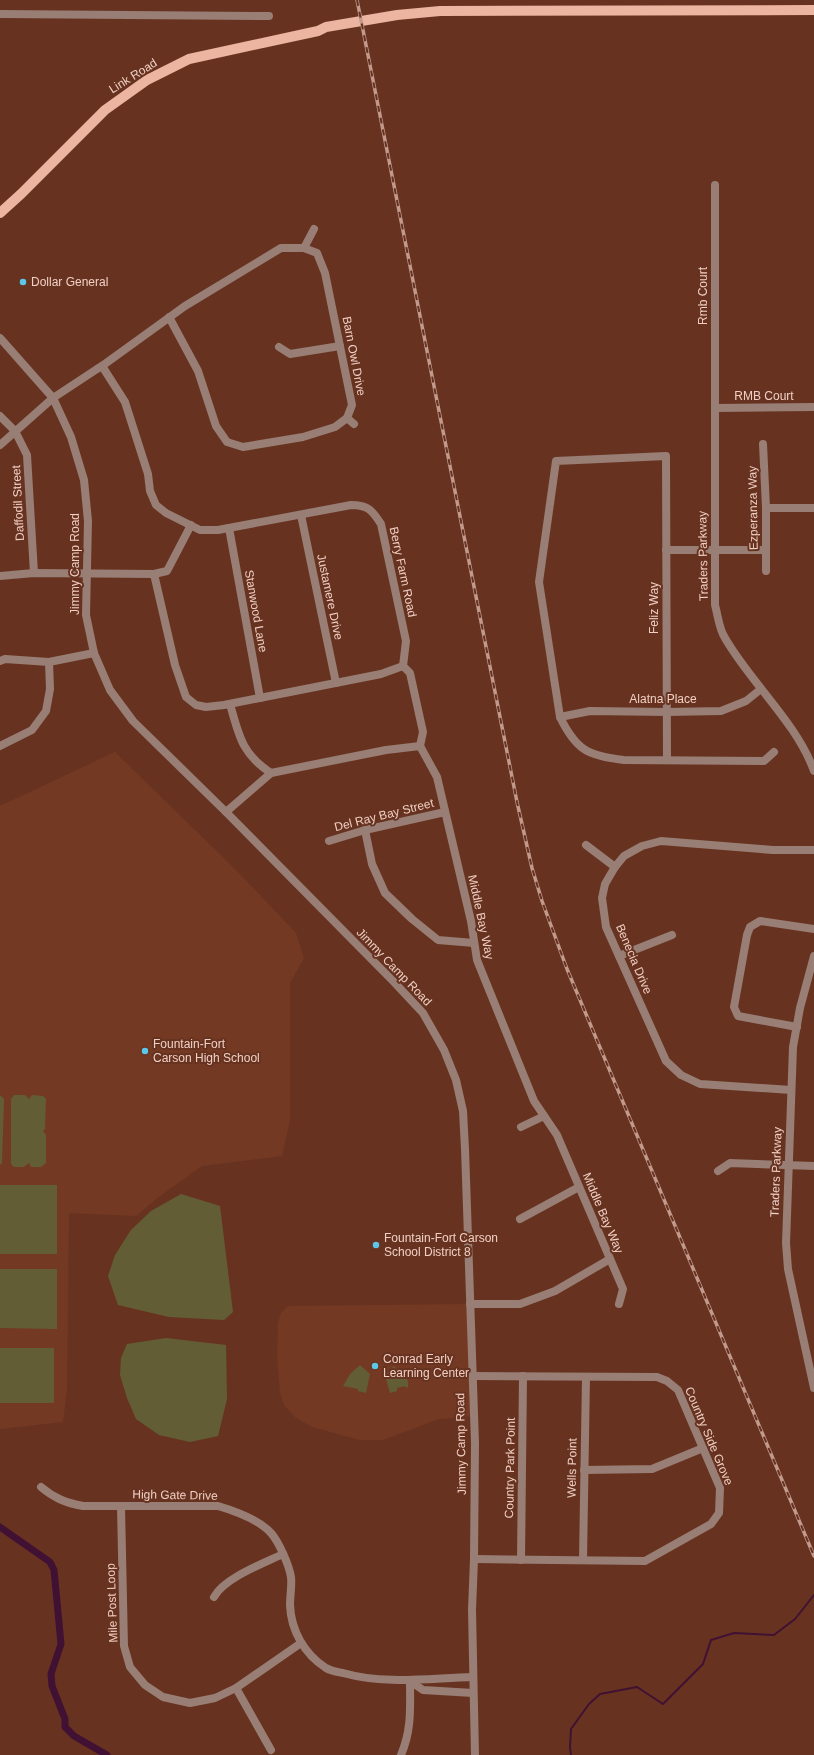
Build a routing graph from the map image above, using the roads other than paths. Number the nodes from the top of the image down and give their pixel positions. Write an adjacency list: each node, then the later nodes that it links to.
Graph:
1 (814, 10): 5 (main road, Link Road)
2 (0, 14): 3 (street)
3 (269, 16)
4 (715, 185): 15 (street, Rmb Court)
5 (0, 213)
6 (314, 228): 7 (street)
7 (304, 248): 8 (street); 10 (street, Barn Owl Drive)
8 (169, 317): 12 (street); 17 (street)
9 (0, 338): 13 (street, Jimmy Camp Road)
10 (340, 346): 11 (street); 17 (street, Barn Owl Drive)
11 (279, 347)
12 (102, 366): 13 (street); 25 (street, Berry Farm Road)
13 (53, 398): 19 (street); 32 (street, Jimmy Camp Road)
14 (814, 407): 15 (street, RMB Court)
15 (715, 408): 29 (street, Traders Parkway)
16 (0, 416): 19 (street, Daffodil Street)
17 (347, 418): 18 (street)
18 (354, 424)
19 (15, 431): 21 (street); 31 (street, Daffodil Street)
20 (764, 444): 22 (street, Ezperanza Way)
21 (0, 445)
22 (766, 508): 23 (street); 28 (street, Ezperanza Way)
23 (814, 508)
24 (301, 515): 26 (street, Berry Farm Road); 38 (street, Berry Farm Road); 39 (street, Justamere Drive)
25 (191, 525): 26 (street, Berry Farm Road); 33 (street)
26 (229, 528): 41 (street, Stanwood Lane)
27 (666, 550): 29 (street); 43 (street, Feliz Way); 44 (street, Feliz Way)
28 (766, 550): 29 (street); 30 (street, Ezperanza Way)
29 (714, 551): 40 (street, Traders Parkway)
30 (766, 571)
31 (34, 573): 32 (street); 34 (street)
32 (87, 574): 33 (street); 35 (street, Jimmy Camp Road)
33 (154, 574): 42 (street)
34 (0, 576)
35 (94, 653): 37 (street); 51 (street, Jimmy Camp Road)
36 (0, 661): 37 (street)
37 (48, 662): 45 (street)
38 (403, 666): 39 (street); 46 (street)
39 (336, 683): 41 (street)
40 (761, 689): 43 (street, Alatna Place); 49 (street, Traders Parkway)
41 (260, 698): 42 (street)
42 (230, 704): 50 (street)
43 (667, 712): 44 (street, Alatna Place); 48 (street, Feliz Way)
44 (560, 717): 48 (street)
45 (0, 746)
46 (420, 746): 50 (street); 52 (street, Middle Bay Way)
47 (774, 752): 48 (street)
48 (667, 760)
49 (814, 771)
50 (271, 773): 51 (street)
51 (226, 812): 73 (street, Jimmy Camp Road)
52 (445, 812): 53 (street, Del Ray Bay Street); 60 (street, Middle Bay Way)
53 (365, 830): 54 (street, Del Ray Bay Street); 60 (street)
54 (329, 841)
55 (586, 845): 57 (street)
56 (814, 850): 57 (street, Benecia Drive)
57 (615, 867): 61 (street, Benecia Drive)
58 (814, 928): 63 (street)
59 (672, 935): 61 (street)
60 (474, 943): 65 (street, Middle Bay Way)
61 (619, 956): 64 (street, Benecia Drive)
62 (814, 956): 63 (street, Traders Parkway)
63 (797, 1027): 64 (street, Traders Parkway)
64 (791, 1090): 67 (street, Traders Parkway)
65 (544, 1116): 66 (street); 70 (street, Middle Bay Way)
66 (521, 1127)
67 (789, 1165): 68 (street); 69 (street); 78 (street, Traders Parkway)
68 (814, 1166)
69 (718, 1171)
70 (579, 1187): 71 (street); 72 (street, Middle Bay Way)
71 (520, 1220)
72 (610, 1259): 73 (street); 74 (street, Middle Bay Way)
73 (470, 1304): 75 (street, Jimmy Camp Road)
74 (619, 1304)
75 (472, 1376): 76 (street, Country Side Grove); 84 (street, Jimmy Camp Road)
76 (523, 1376): 77 (street, Country Side Grove); 85 (street, Country Park Point)
77 (586, 1377): 79 (street, Country Side Grove); 80 (street, Wells Point)
78 (814, 1388)
79 (703, 1448): 80 (street); 86 (street, Country Side Grove)
80 (584, 1470): 86 (street, Wells Point)
81 (41, 1487): 82 (street, High Gate Drive)
82 (121, 1507): 83 (street, High Gate Drive); 91 (street, Mile Post Loop)
83 (283, 1554): 87 (street); 88 (street, High Gate Drive)
84 (474, 1559): 85 (street, Country Side Grove); 89 (street, Jimmy Camp Road)
85 (521, 1560): 86 (street, Country Side Grove)
86 (583, 1560)
87 (214, 1597)
88 (301, 1643): 90 (street, High Gate Drive); 91 (street, Mile Post Loop)
89 (473, 1677): 90 (street, High Gate Drive); 92 (street, Jimmy Camp Road)
90 (410, 1681): 92 (street); 94 (street)
91 (236, 1688): 93 (street)
92 (473, 1693): 95 (street, Jimmy Camp Road)
93 (270, 1750)
94 (401, 1755)
95 (475, 1755)

